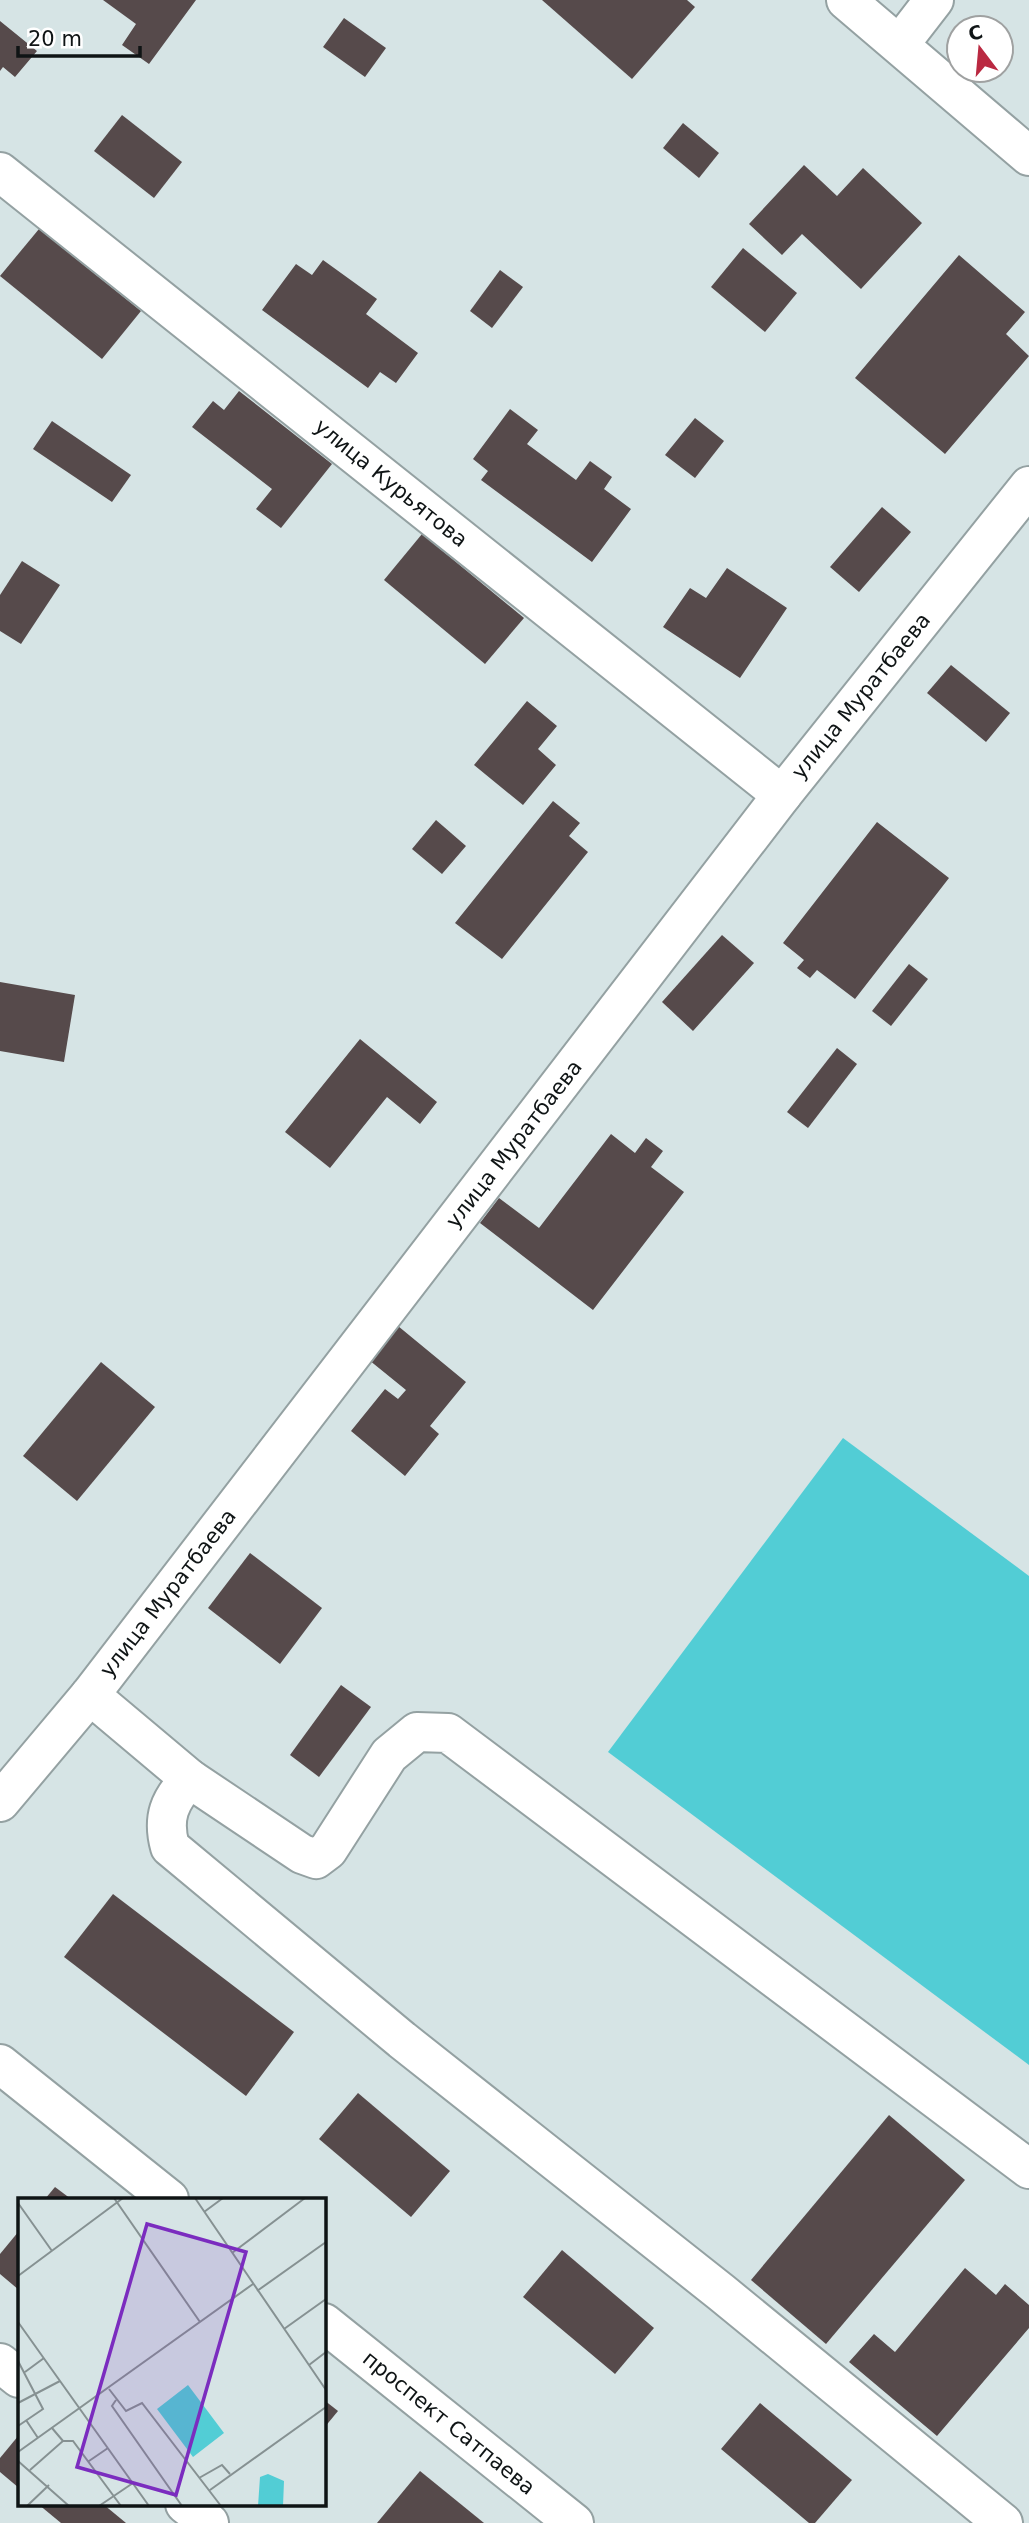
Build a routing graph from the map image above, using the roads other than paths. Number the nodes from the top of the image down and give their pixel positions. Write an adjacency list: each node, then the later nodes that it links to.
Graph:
1 (846, 0): 3 (street)
2 (934, 0): 3 (street)
3 (901, 44): 4 (street)
4 (1029, 156)
5 (0, 172): 7 (street, улица Курьятова)
6 (1029, 486): 7 (street, улица Муратбаева)
7 (782, 795): 8 (street, улица Муратбаева)
8 (90, 1695): 9 (street); 10 (street, улица Муратбаева)
9 (190, 1779): 12 (street); 20 (street)
10 (0, 1802)
11 (0, 2064): 13 (street)
12 (1029, 2169)
13 (168, 2198)
14 (326, 2325): 19 (street, проспект Сатпаева)
15 (0, 2363): 16 (street)
16 (18, 2377)
17 (187, 2506): 18 (street)
18 (209, 2523)
19 (573, 2523)
20 (1003, 2523)

